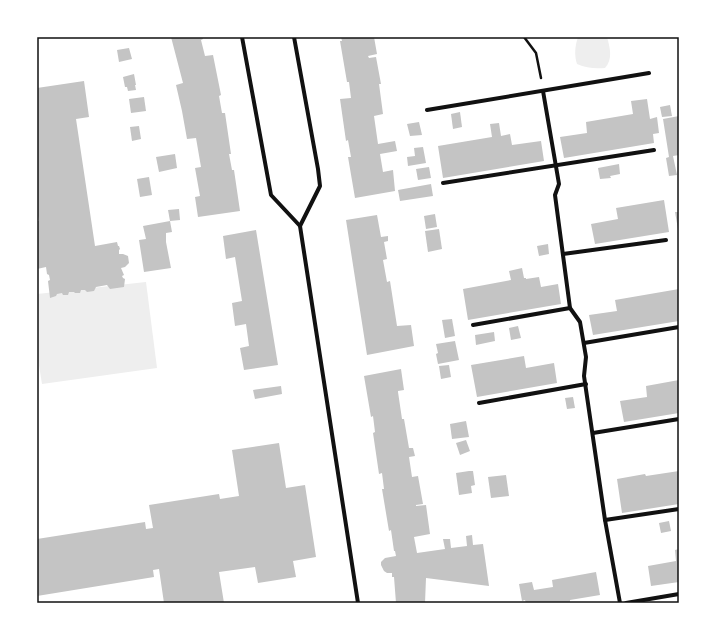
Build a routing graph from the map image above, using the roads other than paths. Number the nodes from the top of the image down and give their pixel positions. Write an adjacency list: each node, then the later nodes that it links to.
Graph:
1 (242, 37): 9 (street)
2 (294, 37): 9 (street)
3 (648, 73): 4 (street)
4 (543, 91): 5 (street); 7 (street)
5 (427, 110)
6 (654, 150): 7 (street)
7 (555, 165): 8 (street); 11 (street)
8 (443, 183)
9 (300, 226): 23 (street)
10 (666, 240): 11 (street)
11 (563, 254): 12 (street)
12 (570, 308): 13 (street); 15 (street)
13 (473, 325)
14 (679, 327): 15 (street)
15 (584, 343): 16 (street)
16 (586, 384): 17 (street); 19 (street)
17 (479, 403)
18 (679, 419): 19 (street)
19 (593, 433): 21 (street)
20 (679, 509): 21 (street)
21 (606, 520): 24 (street)
22 (679, 594): 25 (street)
23 (358, 603)
24 (620, 603)
25 (626, 603)

